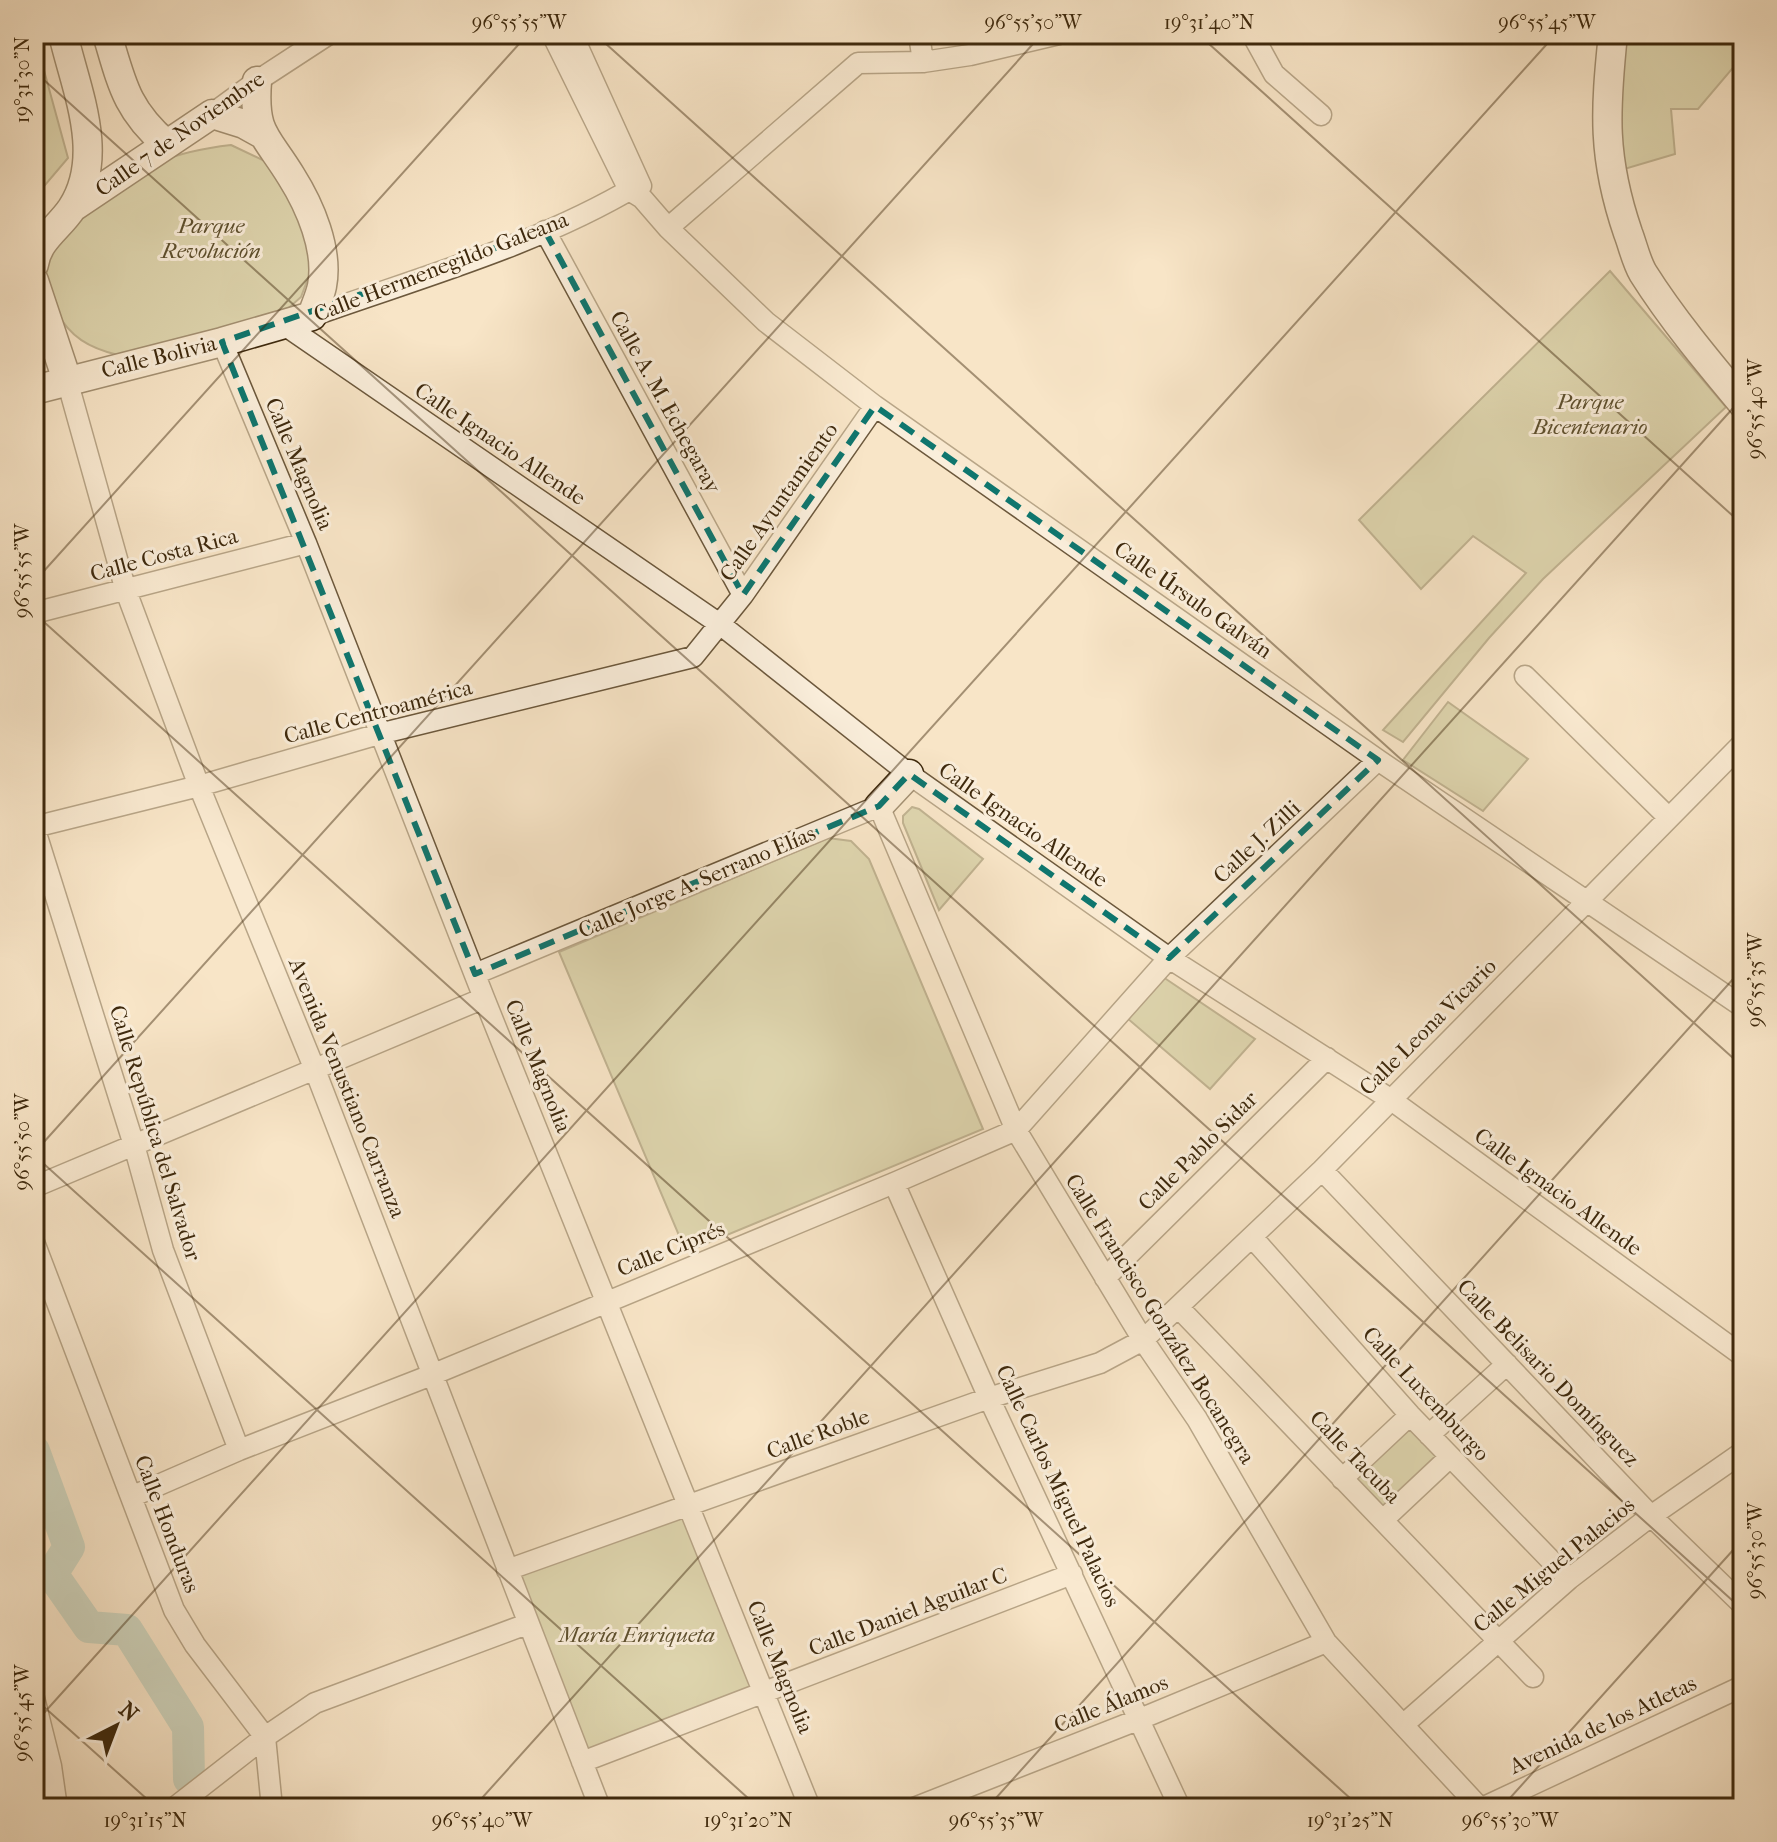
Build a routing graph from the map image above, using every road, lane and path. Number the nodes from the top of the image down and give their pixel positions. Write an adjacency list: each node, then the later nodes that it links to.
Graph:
1 (63, 34): 17 (main road)
2 (107, 34): 15 (main road)
3 (329, 34): 11 (street, Calle 7 de Noviembre)
4 (552, 34): 16 (street, Calle Úrsulo Galván)
5 (572, 34): 16 (street, Calle Úrsulo Galván)
6 (919, 34): 10 (street)
7 (1059, 34): 10 (street)
8 (1252, 34): 13 (street)
9 (1613, 34): 29 (main road)
10 (923, 62): 18 (street)
11 (257, 81): 12 (street, Calle 7 de Noviembre); 14 (main road)
12 (212, 114): 14 (main road); 15 (main road, Calle 7 de Noviembre)
13 (1321, 115)
14 (262, 134): 22 (main road)
15 (166, 144): 17 (main road, Calle 7 de Noviembre)
16 (637, 190): 18 (street, Calle Úrsulo Galván); 19 (street, Calle Hermenegildo Galeana)
17 (72, 209): 20 (main road)
18 (668, 228): 30 (street, Calle Úrsulo Galván)
19 (545, 231): 22 (street, Calle Hermenegildo Galeana); 33 (street, Calle A. M. Echegaray)
20 (34, 264)
21 (34, 281): 24 (main road)
22 (312, 316): 23 (main road, Calle Hermenegildo Galeana)
23 (283, 324): 25 (main road, Calle Bolivia); 35 (street, Calle Ignacio Allende)
24 (53, 338): 26 (main road); 27 (main road); 28 (main road)
25 (222, 342): 26 (main road, Calle Bolivia); 31 (street, Calle Magnolia)
26 (100, 372): 27 (main road, Calle Bolivia)
27 (67, 380): 28 (main road, Calle Bolivia); 32 (street, Avenida Venustiano Carranza)
28 (34, 388)
29 (1743, 404)
30 (875, 406): 33 (street, Calle Ayuntamiento); 39 (street, Calle Úrsulo Galván)
31 (306, 543): 32 (street, Calle Costa Rica); 37 (street, Calle Magnolia)
32 (126, 591): 34 (street, Calle Costa Rica); 41 (street, Avenida Venustiano Carranza)
33 (743, 595): 35 (street, Calle Ayuntamiento)
34 (34, 613)
35 (721, 625): 37 (street, Calle Centroamérica); 40 (street, Calle Ignacio Allende)
36 (1525, 676): 43 (street)
37 (379, 734): 41 (street, Calle Centroamérica); 47 (street, Calle Magnolia)
38 (1743, 743): 43 (street, Calle Leona Vicario)
39 (1378, 760): 45 (street, Calle Úrsulo Galván); 46 (street, Calle J. Zilli)
40 (909, 774): 42 (main road, Calle Jorge A. Serrano Elías); 46 (street, Calle Ignacio Allende)
41 (199, 786): 44 (street, Calle Centroamérica); 51 (street, Avenida Venustiano Carranza)
42 (879, 806): 47 (street, Calle Jorge A. Serrano Elías); 53 (street, Calle Francisco González Bocanegra)
43 (1668, 817): 45 (street, Calle Leona Vicario)
44 (34, 827): 54 (street, Calle República del Salvador)
45 (1587, 900): 49 (street, Calle Úrsulo Galván); 52 (street, Calle Leona Vicario)
46 (1169, 958): 50 (street, Calle Ignacio Allende); 53 (street, Calle Ciprés)
47 (475, 974): 48 (street, Calle Magnolia)
48 (484, 998): 51 (street); 61 (street, Calle Magnolia)
49 (1743, 1007)
50 (1327, 1058): 52 (street, Calle Ignacio Allende); 60 (street, Calle Pablo Sidar)
51 (315, 1070): 54 (street); 66 (street, Avenida Venustiano Carranza)
52 (1390, 1099): 55 (street, Calle Leona Vicario); 64 (street, Calle Ignacio Allende)
53 (1016, 1130): 56 (street, Calle Ciprés); 60 (street, Calle Francisco González Bocanegra)
54 (134, 1145): 57 (street); 70 (street, Calle República del Salvador)
55 (1322, 1170): 58 (street, Calle Leona Vicario); 65 (street, Calle Belisario Domínguez)
56 (894, 1183): 61 (street, Calle Ciprés); 67 (street, Calle Carlos Miguel Palacios)
57 (34, 1187)
58 (1252, 1237): 62 (street, Calle Leona Vicario); 68 (street, Calle Luxemburgo)
59 (34, 1242): 74 (street, Calle Honduras)
60 (1105, 1278): 63 (street, Calle Francisco González Bocanegra)
61 (607, 1301): 66 (street, Calle Ciprés); 75 (street, Calle Magnolia)
62 (1178, 1307): 63 (street, Calle Leona Vicario); 73 (street, Calle Tacuba)
63 (1143, 1340): 67 (street, Calle Roble); 83 (street, Calle Francisco González Bocanegra)
64 (1743, 1356)
65 (1507, 1364): 69 (street); 76 (street, Calle Belisario Domínguez)
66 (434, 1374): 70 (street, Calle Ciprés); 78 (street, Avenida Venustiano Carranza)
67 (989, 1398): 75 (street, Calle Roble); 79 (street, Calle Carlos Miguel Palacios)
68 (1410, 1415): 69 (street, Calle Luxemburgo); 73 (street)
69 (1429, 1435): 72 (street, Calle Luxemburgo)
70 (239, 1450): 74 (street, Calle Ciprés)
71 (1743, 1452): 76 (street, Calle Miguel Palacios)
72 (1450, 1457): 77 (street); 80 (street, Calle Luxemburgo)
73 (1342, 1479): 77 (street, Calle Tacuba)
74 (131, 1497): 91 (street, Calle Honduras)
75 (690, 1506): 78 (street, Calle Roble); 87 (street, Calle Magnolia)
76 (1651, 1516): 80 (street, Calle Miguel Palacios); 81 (street, Calle Belisario Domínguez)
77 (1383, 1520): 84 (street, Calle Tacuba)
78 (507, 1570): 82 (street, Avenida Venustiano Carranza)
79 (1072, 1574): 87 (street, Calle Daniel Aguilar C); 89 (street, Calle Carlos Miguel Palacios)
80 (1569, 1579): 84 (street, Calle Miguel Palacios)
81 (1743, 1605)
82 (527, 1624): 91 (street); 92 (street, Avenida Venustiano Carranza)
83 (1326, 1642): 89 (street, Calle Álamos); 90 (street, Calle Francisco González Bocanegra)
84 (1498, 1642): 85 (street, Calle Tacuba); 90 (street, Calle Miguel Palacios)
85 (1533, 1677)
86 (1743, 1686): 100 (street, Avenida de los Atletas)
87 (764, 1693): 92 (street, Calle Daniel Aguilar C); 97 (street, Calle Magnolia)
88 (34, 1698): 93 (street)
89 (1140, 1719): 98 (street, Calle Álamos); 99 (street, Calle Carlos Miguel Palacios)
90 (1403, 1725): 100 (street, Calle Francisco González Bocanegra)
91 (265, 1737): 94 (street); 95 (street)
92 (582, 1762): 96 (street, Avenida Venustiano Carranza)
93 (57, 1808)
94 (174, 1808)
95 (272, 1808)
96 (600, 1808)
97 (810, 1808)
98 (914, 1808)
99 (1180, 1808)
100 (1481, 1808)

